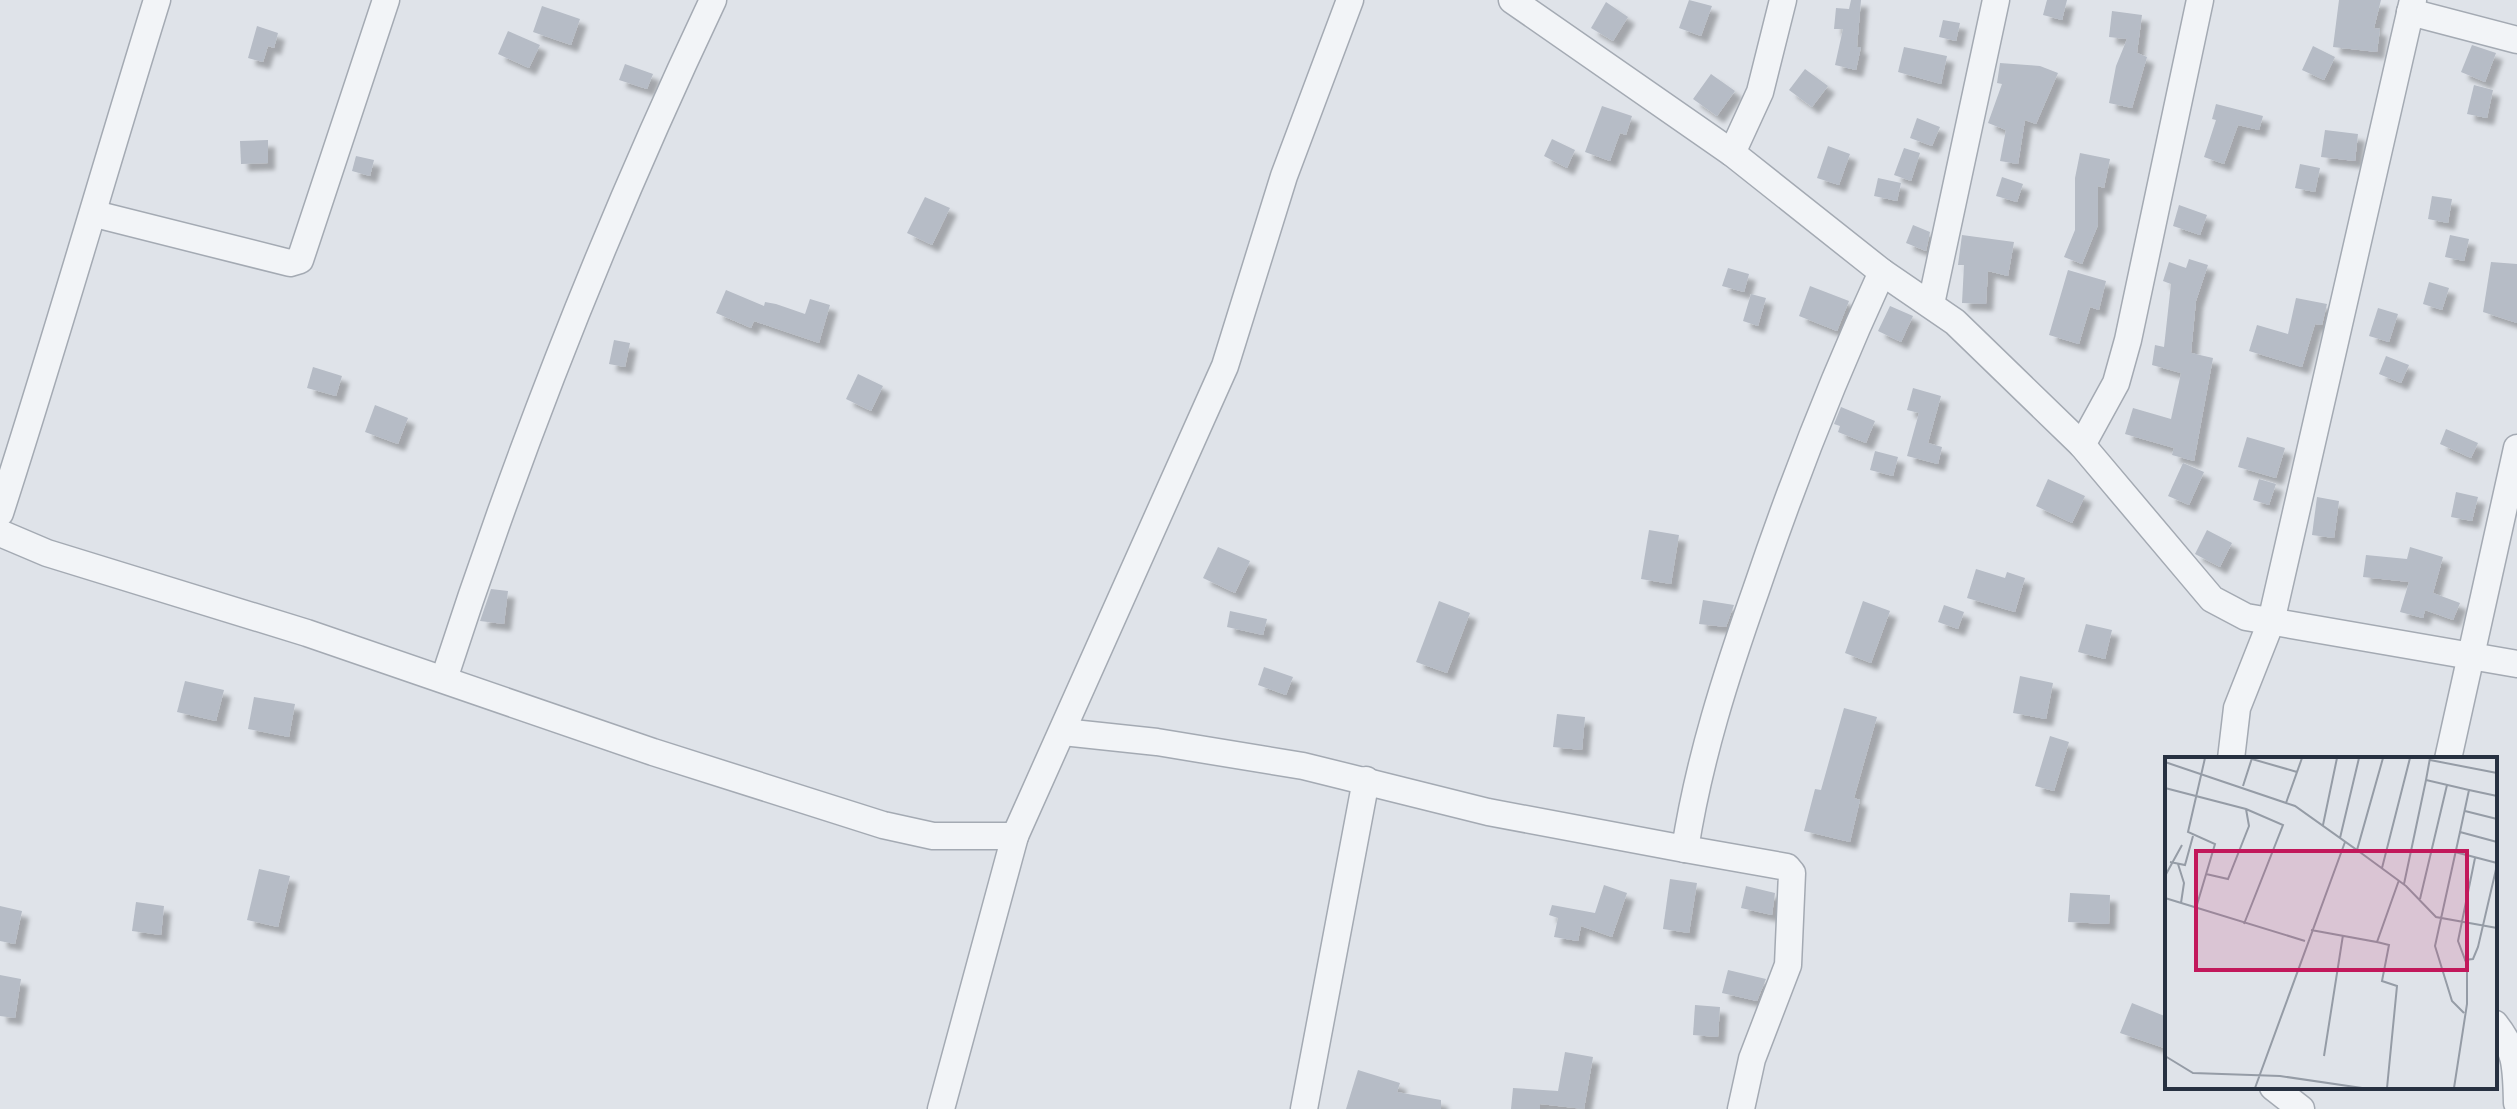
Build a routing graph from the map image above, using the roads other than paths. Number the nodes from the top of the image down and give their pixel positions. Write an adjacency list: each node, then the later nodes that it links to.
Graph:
1 (157, 0): 12 (street)
2 (386, 0): 12 (street)
3 (713, 0): 22 (street)
4 (1350, 0): 23 (street)
5 (1512, 0): 11 (street)
6 (1783, 0): 11 (street)
7 (1996, 0): 14 (street)
8 (2200, 0): 15 (street)
9 (2412, 6): 10 (street); 19 (street)
10 (2517, 40)
11 (1732, 153): 13 (street)
12 (95, 214): 17 (street)
13 (1882, 272): 14 (street); 28 (street)
14 (1931, 304): 15 (street)
15 (2082, 445): 19 (street)
16 (2517, 448): 20 (street)
17 (0, 513)
18 (0, 533): 22 (street)
19 (2271, 622): 20 (street); 24 (street)
20 (2469, 655): 21 (street); 25 (street)
21 (2517, 664)
22 (444, 679): 27 (street)
23 (1063, 732): 26 (street); 27 (street)
24 (2231, 757)
25 (2448, 757)
26 (1366, 780): 28 (street); 35 (street)
27 (1015, 836): 34 (street)
28 (1685, 849): 36 (street)
29 (2497, 1015): 30 (street)
30 (2517, 1017)
31 (2497, 1027): 33 (street)
32 (2276, 1089): 37 (street)
33 (2517, 1103)
34 (941, 1109)
35 (1304, 1109)
36 (1741, 1109)
37 (2301, 1109)

